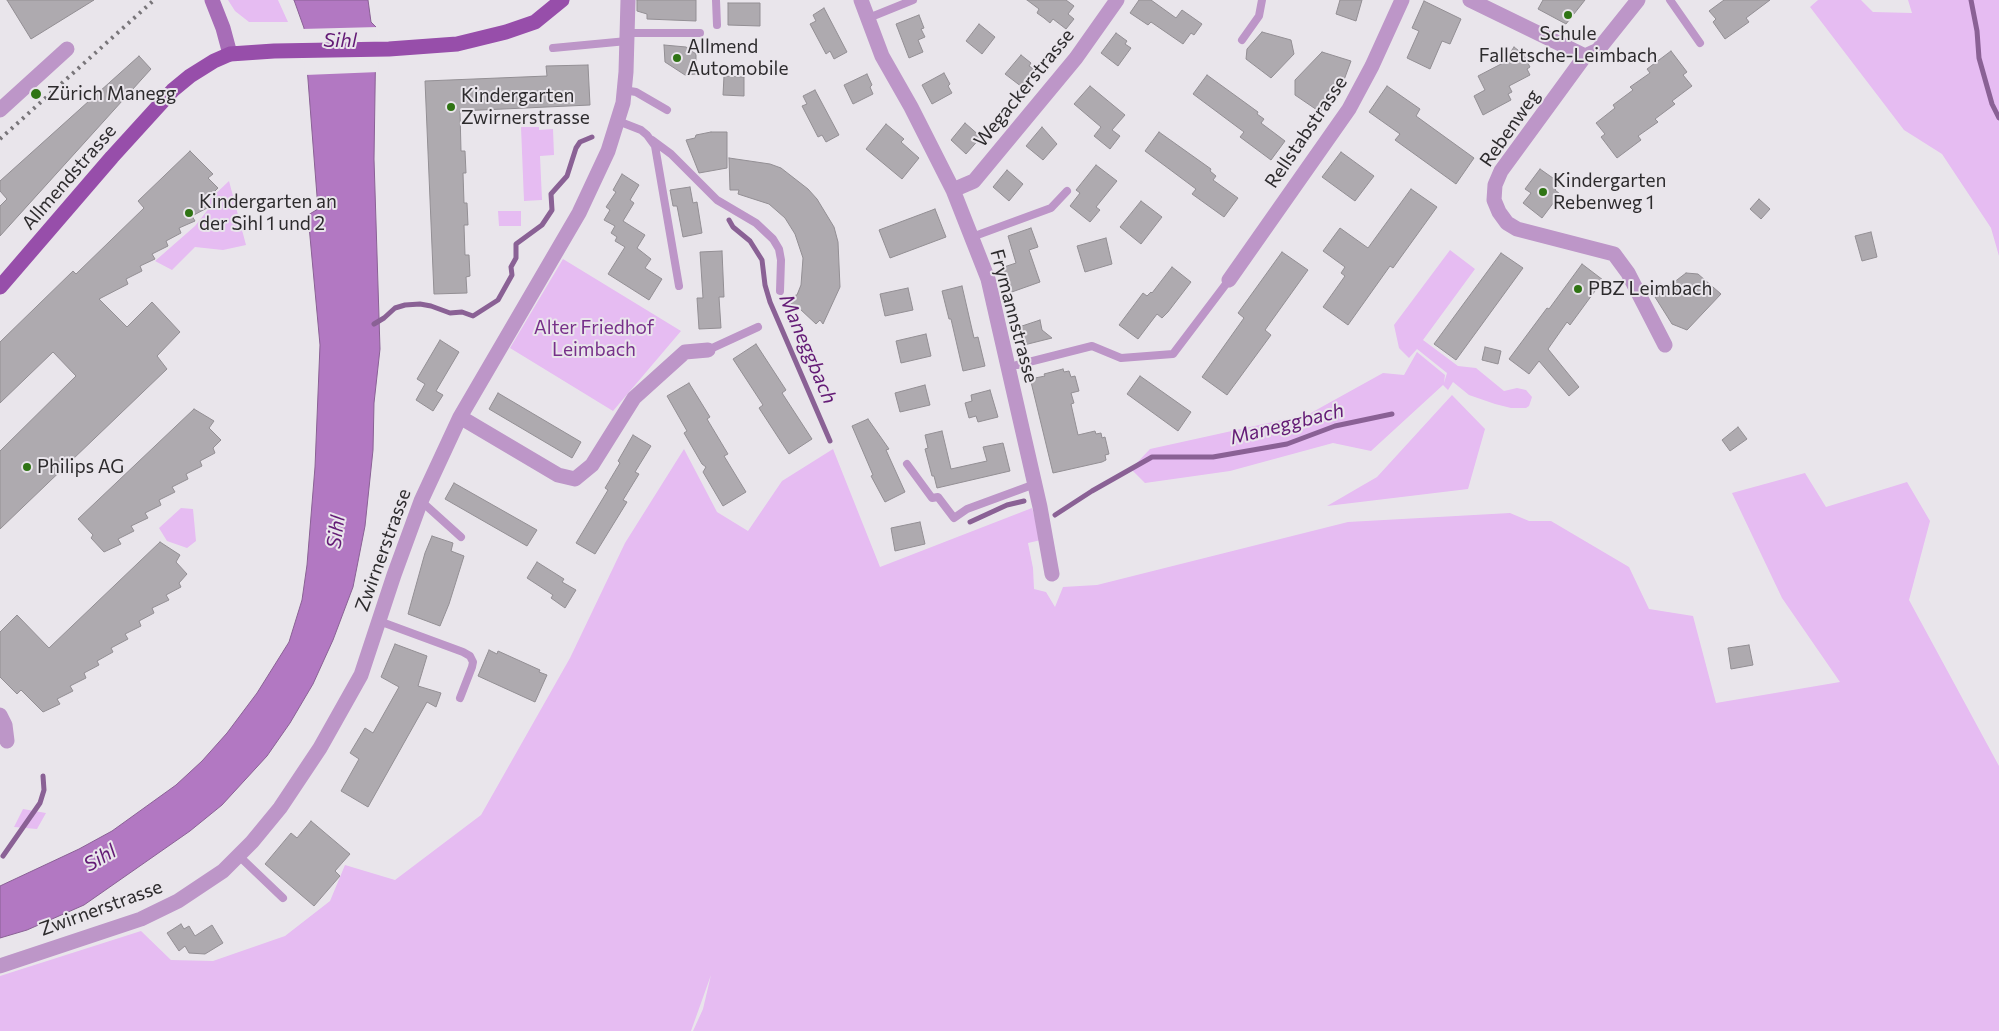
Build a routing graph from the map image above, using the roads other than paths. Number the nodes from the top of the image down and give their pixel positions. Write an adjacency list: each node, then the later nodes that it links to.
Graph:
1 (212, 0): 21 (main road)
2 (562, 0): 21 (main road, Allmendstrasse)
3 (628, 0): 16 (street, Zwirnerstrasse)
4 (716, 0): 14 (lane)
5 (861, 0): 13 (street, Frymannstrasse)
6 (912, 0): 13 (lane)
7 (1117, 0): 28 (street, Wegackerstrasse)
8 (1262, 0): 17 (lane)
9 (1402, 0): 31 (street, Rellstabstrasse)
10 (1470, 0): 22 (street)
11 (1638, 0): 22 (street, Rebenweg)
12 (1670, 0): 18 (lane)
13 (866, 18): 28 (street, Frymannstrasse)
14 (717, 25)
15 (700, 33): 16 (lane)
16 (627, 37): 19 (lane); 23 (street, Zwirnerstrasse)
17 (1242, 40)
18 (1700, 43)
19 (553, 48)
20 (67, 49): 24 (street)
21 (230, 54): 33 (main road, Allmendstrasse)
22 (1585, 56): 36 (street, Rebenweg)
23 (624, 90): 25 (lane); 26 (street, Zwirnerstrasse)
24 (0, 110)
25 (667, 110)
26 (618, 121): 27 (lane); 39 (street, Zwirnerstrasse)
27 (652, 140): 32 (lane); 34 (lane)
28 (953, 190): 30 (street, Frymannstrasse)
29 (1067, 191): 30 (lane)
30 (972, 237): 41 (street, Frymannstrasse)
31 (1226, 284): 38 (lane)
32 (679, 286)
33 (0, 287)
34 (780, 291)
35 (758, 327): 37 (lane)
36 (1665, 345)
37 (708, 350): 39 (street)
38 (1017, 365)
39 (460, 416): 42 (street, Zwirnerstrasse)
40 (907, 464): 41 (lane)
41 (1035, 484): 44 (street, Frymannstrasse)
42 (421, 501): 43 (lane); 45 (street, Zwirnerstrasse)
43 (461, 537)
44 (1052, 574)
45 (379, 621): 46 (lane); 49 (street, Zwirnerstrasse)
46 (460, 698)
47 (0, 714): 48 (street)
48 (7, 741)
49 (239, 856): 50 (lane); 51 (street, Zwirnerstrasse)
50 (283, 898)
51 (0, 966)

